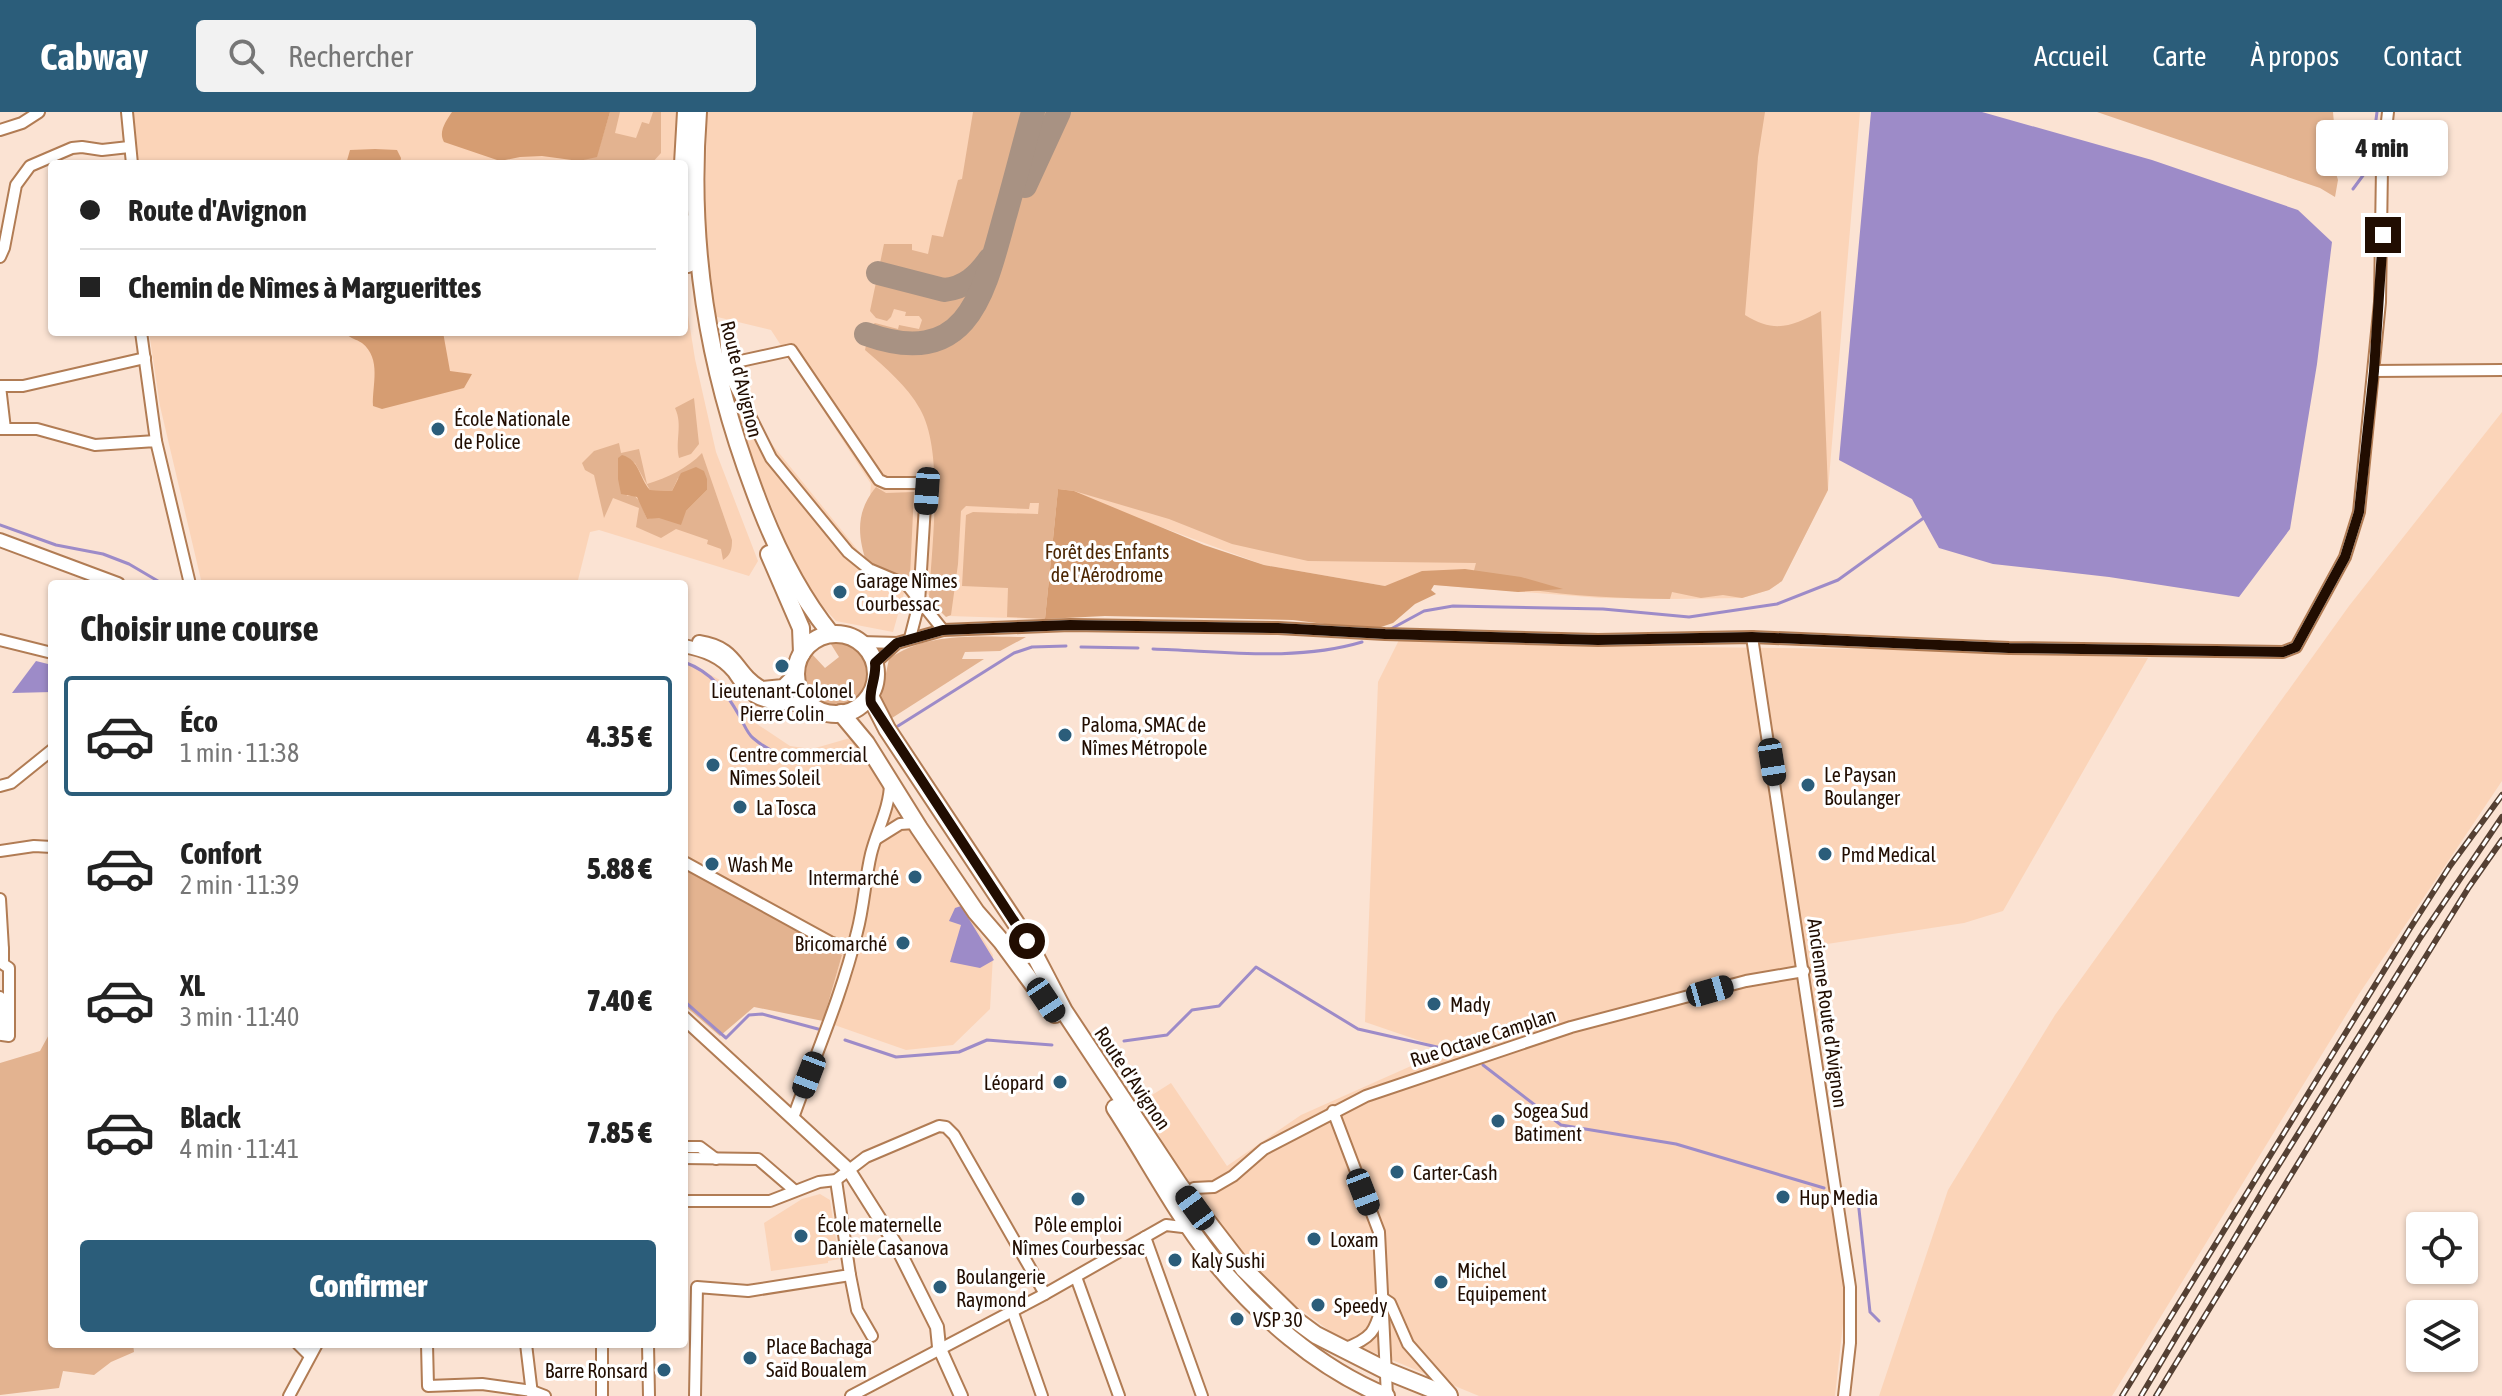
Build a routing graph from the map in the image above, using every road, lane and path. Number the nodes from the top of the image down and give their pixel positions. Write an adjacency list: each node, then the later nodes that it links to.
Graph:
1 (39, 112): 6 (street)
2 (127, 112): 7 (street)
3 (686, 112): 9 (main road)
4 (698, 112): 25 (main road, Route d'Avignon)
5 (2388, 112): 17 (street)
6 (0, 130)
7 (129, 147): 8 (street); 10 (street)
8 (131, 160)
9 (683, 160)
10 (1, 251)
11 (688, 256): 34 (main road, Route d'Avignon)
12 (725, 334): 15 (street)
13 (142, 336): 14 (street)
14 (145, 358): 18 (street); 19 (street)
15 (727, 364): 23 (street); 23 (street)
16 (2502, 370): 17 (street)
17 (2374, 371): 26 (street)
18 (2, 429): 19 (street)
19 (156, 441): 22 (street)
20 (0, 540): 21 (street)
21 (107, 580)
22 (189, 580)
23 (919, 603): 24 (street); 27 (street)
24 (943, 630): 26 (street); 27 (street)
25 (831, 634): 29 (main road); 34 (main road)
26 (1752, 637): 52 (street, Ancienne Route d'Avignon)
27 (910, 638): 30 (street)
28 (0, 640): 33 (street)
29 (861, 642): 30 (street); 35 (main road)
30 (897, 643): 35 (street)
31 (688, 644): 36 (street)
32 (688, 644): 38 (street)
33 (48, 652)
34 (802, 653): 36 (main road)
35 (875, 663): 37 (main road)
36 (796, 673): 38 (main road)
37 (870, 696): 39 (main road); 80 (main road, Route d'Avignon)
38 (812, 705): 39 (main road)
39 (841, 713): 41 (main road, Route d'Avignon)
40 (48, 753): 42 (street)
41 (890, 781): 43 (main road, Route d'Avignon); 44 (street)
42 (0, 786)
43 (915, 823): 44 (street); 65 (main road, Route d'Avignon)
44 (874, 840): 50 (street)
45 (48, 847): 46 (street)
46 (0, 851)
47 (688, 864): 50 (street)
48 (0, 899): 49 (street)
49 (1, 950): 51 (street)
50 (852, 950): 56 (street)
51 (2, 966): 53 (street)
52 (1804, 971): 55 (street, Rue Octave Camplan); 96 (street, Ancienne Route d'Avignon)
53 (0, 997)
54 (688, 1022): 56 (street)
55 (1333, 1111): 62 (street, Rue Octave Camplan); 70 (street)
56 (793, 1118): 60 (street)
57 (688, 1147): 59 (street)
58 (688, 1158): 59 (street)
59 (716, 1159): 63 (street)
60 (848, 1169): 61 (street); 69 (street); 73 (street)
61 (836, 1180): 63 (street); 67 (street)
62 (1194, 1188)
63 (794, 1190): 64 (street)
64 (688, 1201)
65 (1191, 1228): 66 (street); 94 (main road, Route d'Avignon)
66 (1145, 1237): 68 (street); 93 (street)
67 (850, 1275): 72 (street); 88 (street)
68 (1076, 1277): 69 (street); 92 (street)
69 (1045, 1294): 71 (street)
70 (1384, 1299): 80 (street); 82 (street); 95 (street)
71 (1012, 1310): 73 (street); 91 (street)
72 (872, 1336)
73 (939, 1347): 89 (street); 90 (street)
74 (302, 1348): 81 (street)
75 (314, 1348): 81 (street)
76 (427, 1348): 83 (street)
77 (526, 1348): 83 (street)
78 (602, 1348): 86 (street)
79 (648, 1348): 87 (street)
80 (1342, 1349): 82 (main road, Route d'Avignon)
81 (309, 1355): 84 (street)
82 (1387, 1371): 94 (street); 95 (main road, Route d'Avignon)
83 (532, 1394): 85 (street)
84 (289, 1396)
85 (545, 1396)
86 (602, 1396)
87 (649, 1396)
88 (695, 1396)
89 (851, 1396)
90 (961, 1396)
91 (1042, 1396)
92 (1119, 1396)
93 (1202, 1396)
94 (1386, 1396)
95 (1452, 1396)
96 (1844, 1396)

